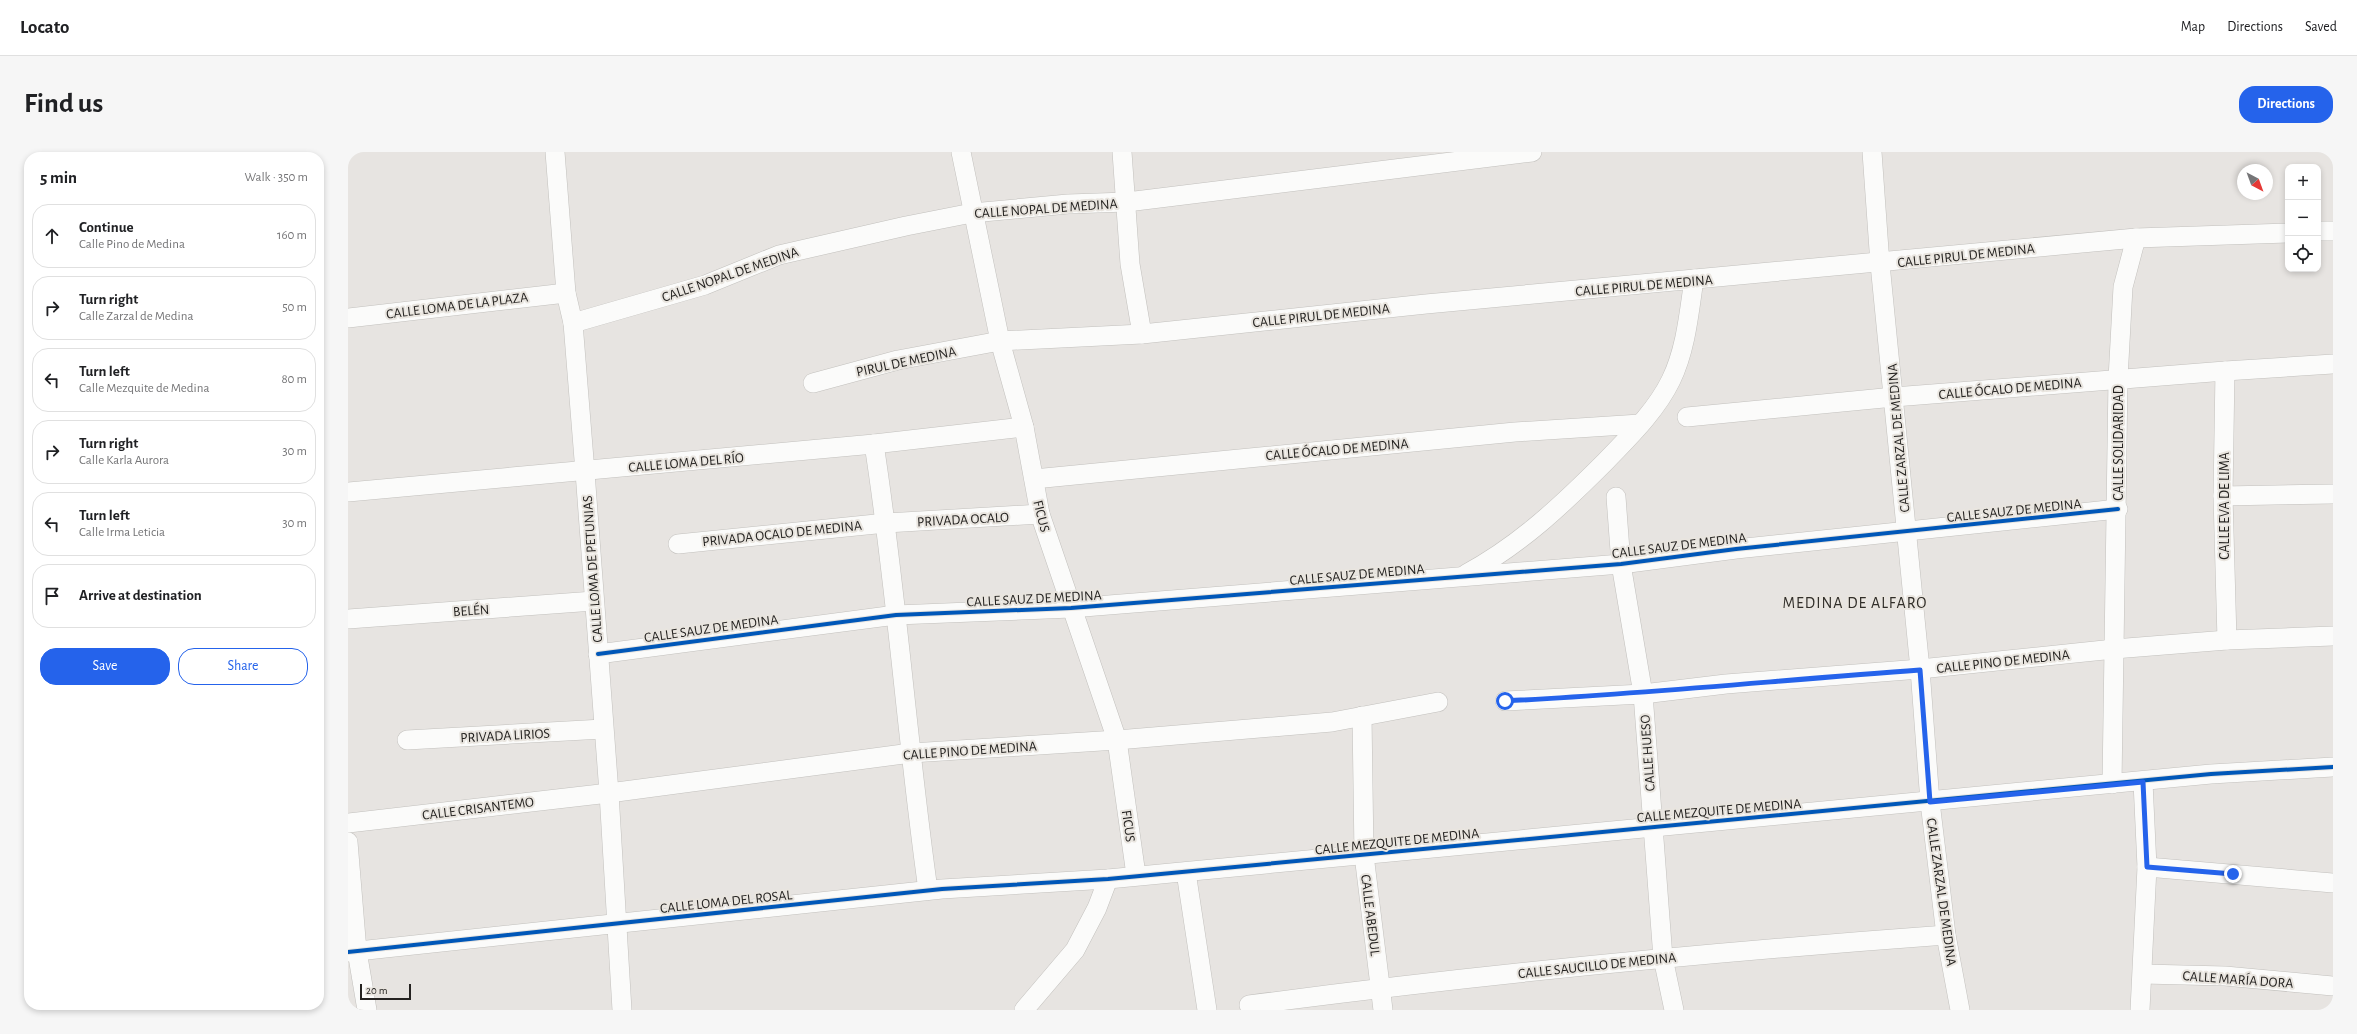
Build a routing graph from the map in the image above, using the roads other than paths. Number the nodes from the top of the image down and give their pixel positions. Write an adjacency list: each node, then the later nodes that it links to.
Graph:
1 (555, 152): 14 (street, CALLE LOMA DE PETUNIAS)
2 (961, 152): 7 (street, FICUS)
3 (1122, 152): 6 (street)
4 (1532, 152): 6 (street, CALLE NOPAL DE MEDINA)
5 (1872, 152): 12 (street, CALLE ZARZAL DE MEDINA)
6 (1127, 202): 7 (street, CALLE NOPAL DE MEDINA); 17 (street)
7 (972, 213): 16 (street, CALLE NOPAL DE MEDINA); 18 (street, FICUS)
8 (2333, 231): 9 (street)
9 (2321, 232)
10 (2285, 233): 11 (street, CALLE PIRUL DE MEDINA)
11 (2136, 238): 12 (street, CALLE PIRUL DE MEDINA); 21 (street, CALLE SOLIDARIDAD)
12 (1880, 264): 13 (street, CALLE PIRUL DE MEDINA); 23 (street, CALLE ZARZAL DE MEDINA)
13 (1694, 279): 17 (street, CALLE PIRUL DE MEDINA); 25 (street)
14 (566, 293): 15 (street, CALLE LOMA DE LA PLAZA); 16 (street, CALLE LOMA DE PETUNIAS)
15 (348, 318)
16 (573, 323): 28 (street, CALLE LOMA DE PETUNIAS)
17 (1142, 334): 18 (street, CALLE PIRUL DE MEDINA)
18 (1000, 341): 22 (street, PIRUL DE MEDINA); 26 (street, FICUS)
19 (2333, 364): 20 (street, CALLE ÓCALO DE MEDINA)
20 (2225, 371): 21 (street, CALLE ÓCALO DE MEDINA); 32 (street, CALLE EVA DE LIMA)
21 (2118, 379): 23 (street, CALLE ÓCALO DE MEDINA); 34 (street, CALLE SOLIDARIDAD)
22 (813, 383)
23 (1894, 397): 24 (street, CALLE ÓCALO DE MEDINA); 37 (street, CALLE ZARZAL DE MEDINA)
24 (1687, 417)
25 (1640, 424): 29 (street, CALLE ÓCALO DE MEDINA); 40 (street)
26 (1024, 427): 27 (street, CALLE LOMA DEL RÍO); 29 (street, FICUS)
27 (874, 444): 28 (street, CALLE LOMA DEL RÍO); 36 (street)
28 (585, 472): 30 (street, CALLE LOMA DEL RÍO); 41 (street, CALLE LOMA DE PETUNIAS)
29 (1034, 479): 35 (street, FICUS)
30 (348, 492)
31 (2333, 494): 32 (street)
32 (2223, 496): 46 (street, CALLE EVA DE LIMA)
33 (1616, 497): 39 (street, CALLE HUESO)
34 (2118, 509): 37 (street, CALLE SAUZ DE MEDINA); 47 (street, CALLE SOLIDARIDAD)
35 (1040, 514): 36 (street, PRIVADA OCALO); 42 (street, FICUS)
36 (886, 523): 38 (street, PRIVADA OCALO DE MEDINA); 43 (street)
37 (1907, 533): 39 (street, CALLE SAUZ DE MEDINA); 49 (street, CALLE ZARZAL DE MEDINA)
38 (678, 544)
39 (1620, 564): 40 (street, CALLE SAUZ DE MEDINA); 50 (street, CALLE HUESO)
40 (1461, 576): 42 (street, CALLE SAUZ DE MEDINA)
41 (594, 601): 44 (street, BELÉN); 48 (street, CALLE LOMA DE PETUNIAS)
42 (1071, 608): 43 (street, CALLE SAUZ DE MEDINA); 56 (street, FICUS)
43 (896, 615): 48 (street, CALLE SAUZ DE MEDINA); 57 (street)
44 (348, 619)
45 (2333, 636): 46 (street, CALLE PINO DE MEDINA)
46 (2227, 640): 47 (street, CALLE PINO DE MEDINA)
47 (2114, 649): 49 (street, CALLE PINO DE MEDINA); 60 (street, CALLE SOLIDARIDAD)
48 (598, 654): 54 (street, CALLE LOMA DE PETUNIAS)
49 (1920, 670): 50 (street, CALLE PINO DE MEDINA); 62 (street, CALLE ZARZAL DE MEDINA)
50 (1643, 694): 51 (street, CALLE PINO DE MEDINA); 64 (street, CALLE HUESO)
51 (1505, 701)
52 (1438, 702): 53 (street, CALLE PINO DE MEDINA)
53 (1362, 716): 56 (street, CALLE PINO DE MEDINA); 66 (street, CALLE ABEDUL)
54 (603, 729): 55 (street, PRIVADA LIRIOS); 61 (street, CALLE LOMA DE PETUNIAS)
55 (406, 740)
56 (1117, 740): 57 (street, CALLE PINO DE MEDINA); 69 (street, FICUS)
57 (911, 753): 61 (street, CALLE PINO DE MEDINA); 72 (street)
58 (2333, 767): 59 (street, CALLE MEZQUITE DE MEDINA)
59 (2143, 782): 60 (street, CALLE MEZQUITE DE MEDINA); 67 (street)
60 (2112, 784): 62 (street, CALLE MEZQUITE DE MEDINA)
61 (609, 793): 63 (street, CALLE CRISANTEMO); 73 (street, CALLE LOMA DE PETUNIAS)
62 (1930, 802): 64 (street, CALLE MEZQUITE DE MEDINA); 74 (street, CALLE ZARZAL DE MEDINA)
63 (348, 823)
64 (1652, 827): 66 (street, CALLE MEZQUITE DE MEDINA); 76 (street, CALLE HUESO)
65 (348, 842): 75 (street)
66 (1364, 855): 68 (street, CALLE MEZQUITE DE MEDINA); 79 (street, CALLE ABEDUL)
67 (2147, 867): 71 (street); 77 (street)
68 (1186, 872): 69 (street, CALLE MEZQUITE DE MEDINA); 84 (street)
69 (1136, 875): 70 (street, CALLE MEZQUITE DE MEDINA)
70 (1108, 879): 72 (street, CALLE LOMA DEL ROSAL); 83 (street)
71 (2333, 883)
72 (928, 890): 73 (street, CALLE LOMA DEL ROSAL)
73 (616, 924): 75 (street, CALLE LOMA DEL ROSAL); 82 (street, CALLE LOMA DE PETUNIAS)
74 (1946, 935): 76 (street, CALLE SAUCILLO DE MEDINA); 87 (street, CALLE ZARZAL DE MEDINA)
75 (353, 951): 81 (street)
76 (1663, 958): 79 (street, CALLE SAUCILLO DE MEDINA); 86 (street, CALLE HUESO)
77 (2143, 974): 78 (street, CALLE MARÍA DORA); 88 (street)
78 (2333, 986)
79 (1380, 988): 80 (street, CALLE SAUCILLO DE MEDINA); 85 (street, CALLE ABEDUL)
80 (1249, 1005)
81 (367, 1010)
82 (622, 1010)
83 (1024, 1010)
84 (1207, 1010)
85 (1383, 1010)
86 (1674, 1010)
87 (1960, 1010)
88 (2140, 1010)

